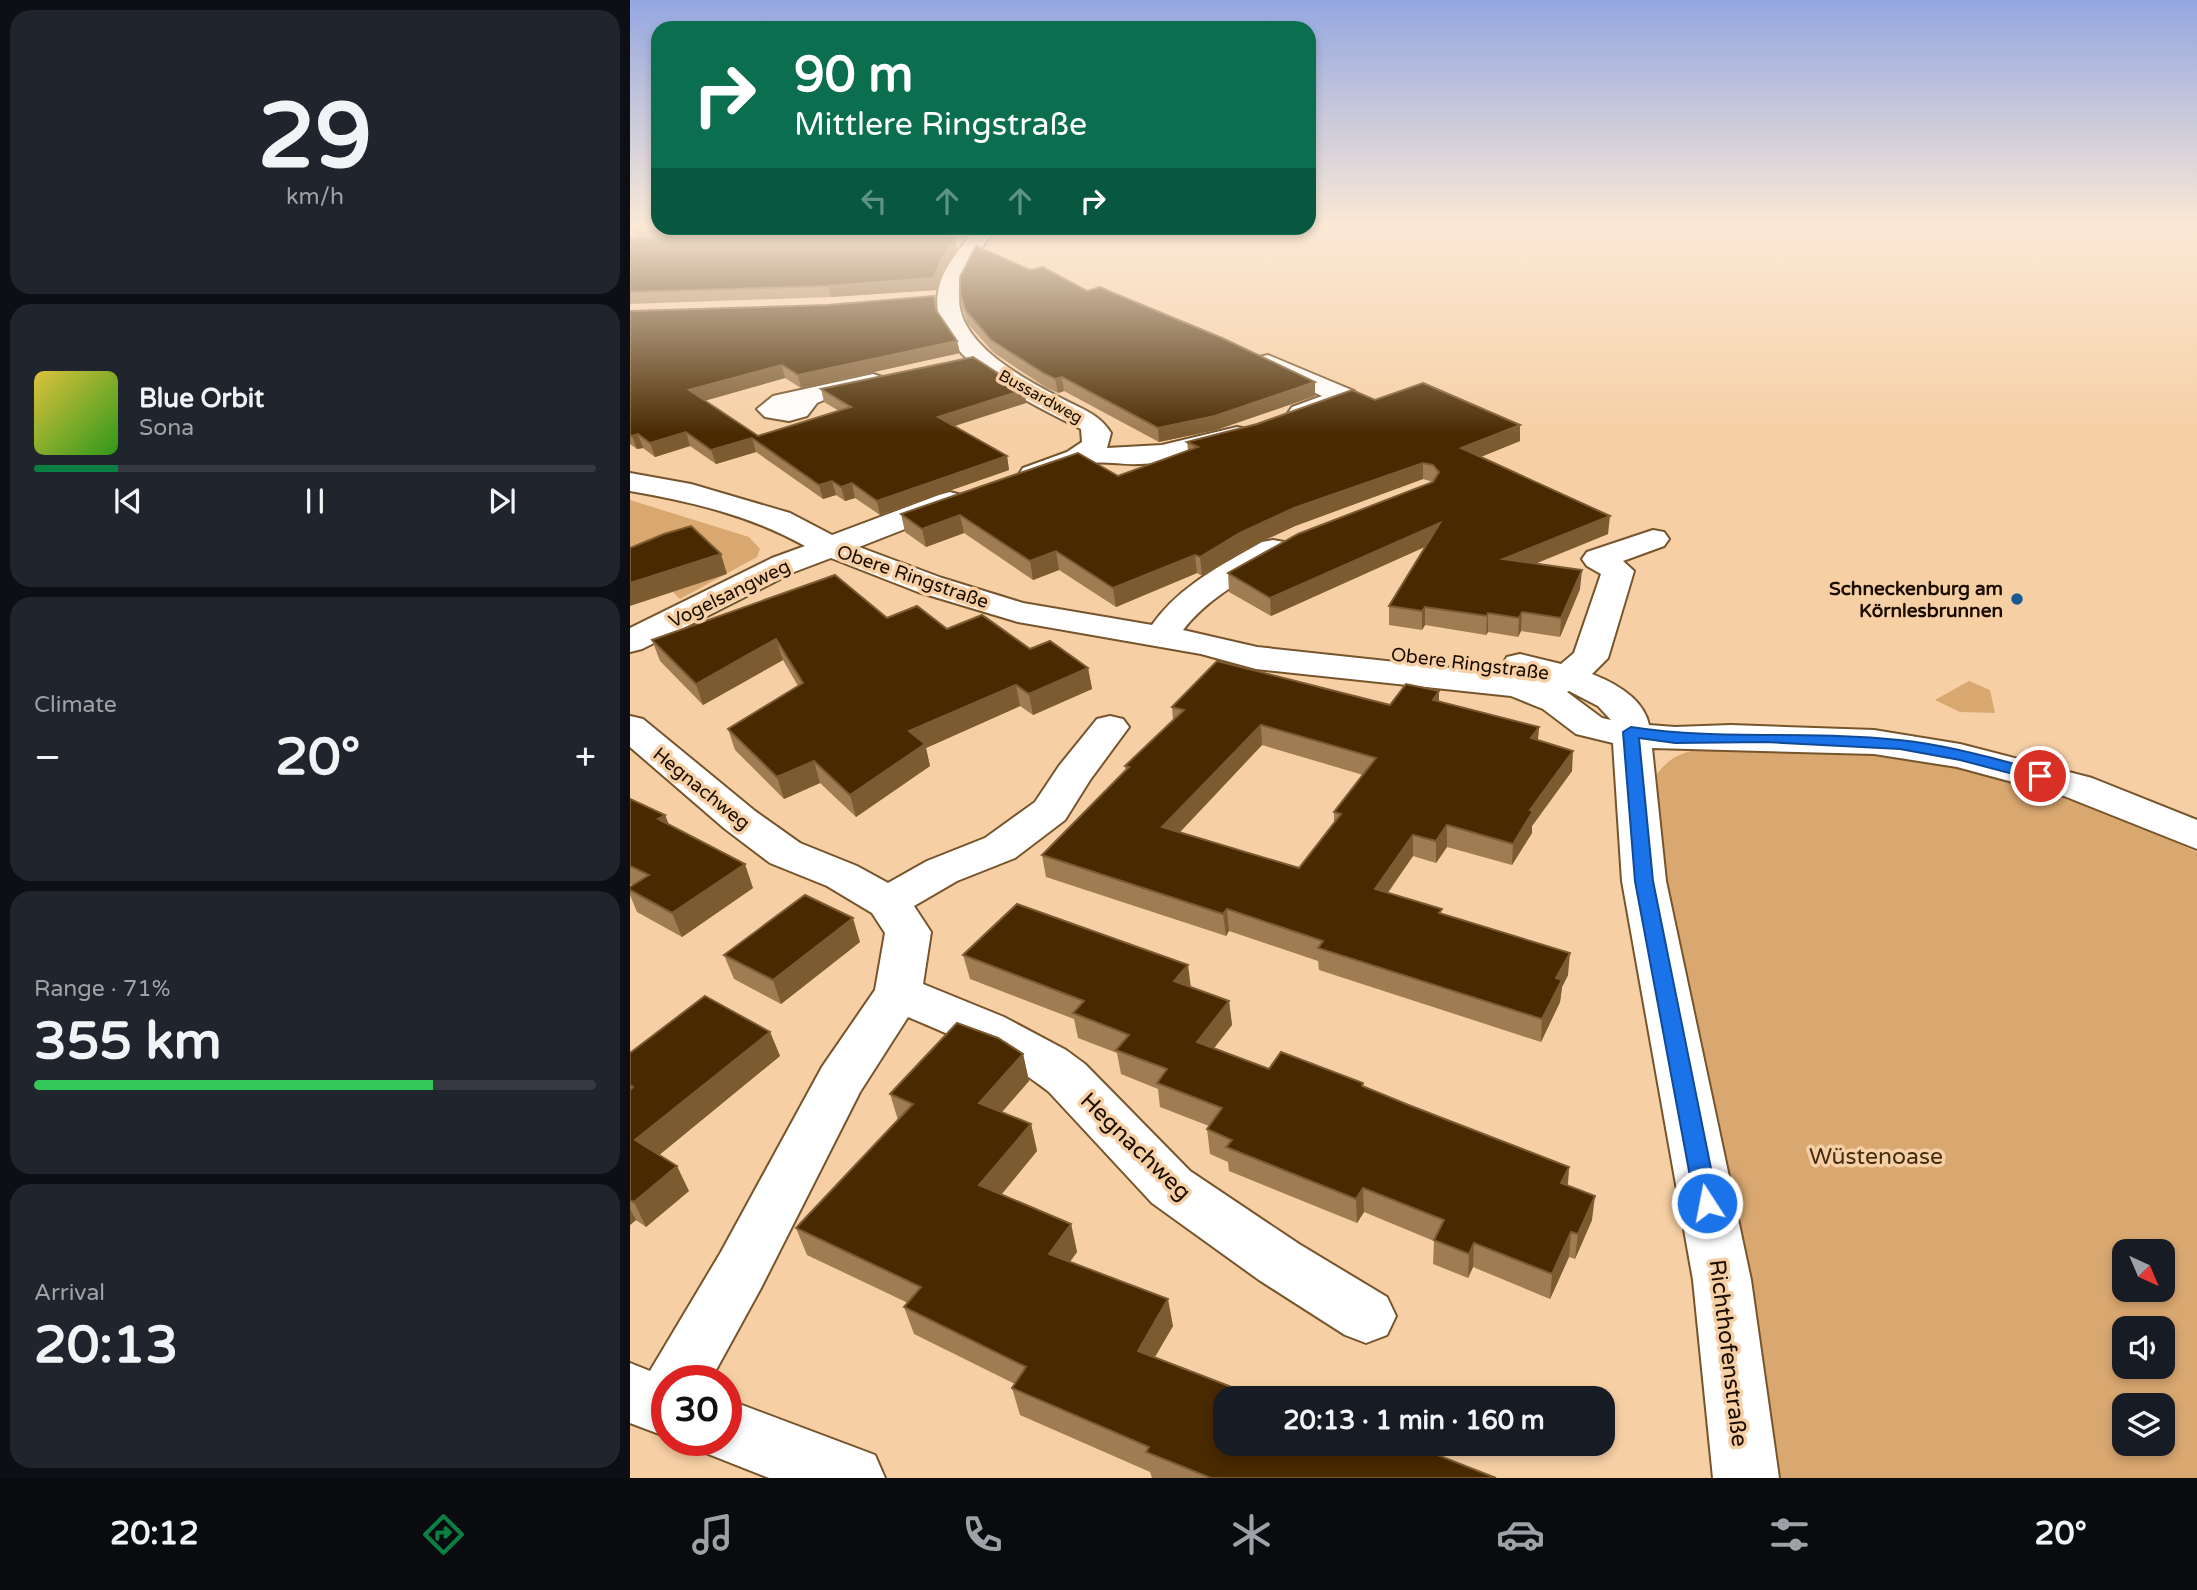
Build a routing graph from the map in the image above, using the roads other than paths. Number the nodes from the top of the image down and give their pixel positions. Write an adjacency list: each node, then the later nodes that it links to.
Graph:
1 (938, 297): 3 (street, Bussardweg)
2 (1244, 351): 7 (street, Bussardweg)
3 (980, 359): 4 (street); 7 (street, Bussardweg)
4 (953, 365)
5 (898, 376): 6 (street)
6 (799, 401)
7 (1085, 454): 8 (street, Bussardweg)
8 (1012, 481)
9 (630, 482): 13 (street, Obere Ringstraße)
10 (974, 493): 13 (street)
11 (1298, 539): 14 (street)
12 (1653, 540): 16 (street, Obere Ringstraße)
13 (829, 546): 14 (street, Obere Ringstraße); 15 (street, Vogelsangweg)
14 (1161, 637): 16 (street, Obere Ringstraße)
15 (630, 642)
16 (1553, 685): 19 (street, Obere Ringstraße)
17 (630, 727): 21 (street, Hegnachweg)
18 (1110, 727): 21 (street)
19 (1631, 732): 20 (street, Obere Ringstraße); 27 (street, Richthofenstraße)
20 (2197, 836)
21 (888, 902): 22 (street, Hegnachweg)
22 (898, 993): 23 (street, Hegnachweg); 24 (street, Hegnachweg)
23 (1366, 1316)
24 (681, 1365)
25 (742, 1436): 26 (street)
26 (852, 1478)
27 (1746, 1478)

